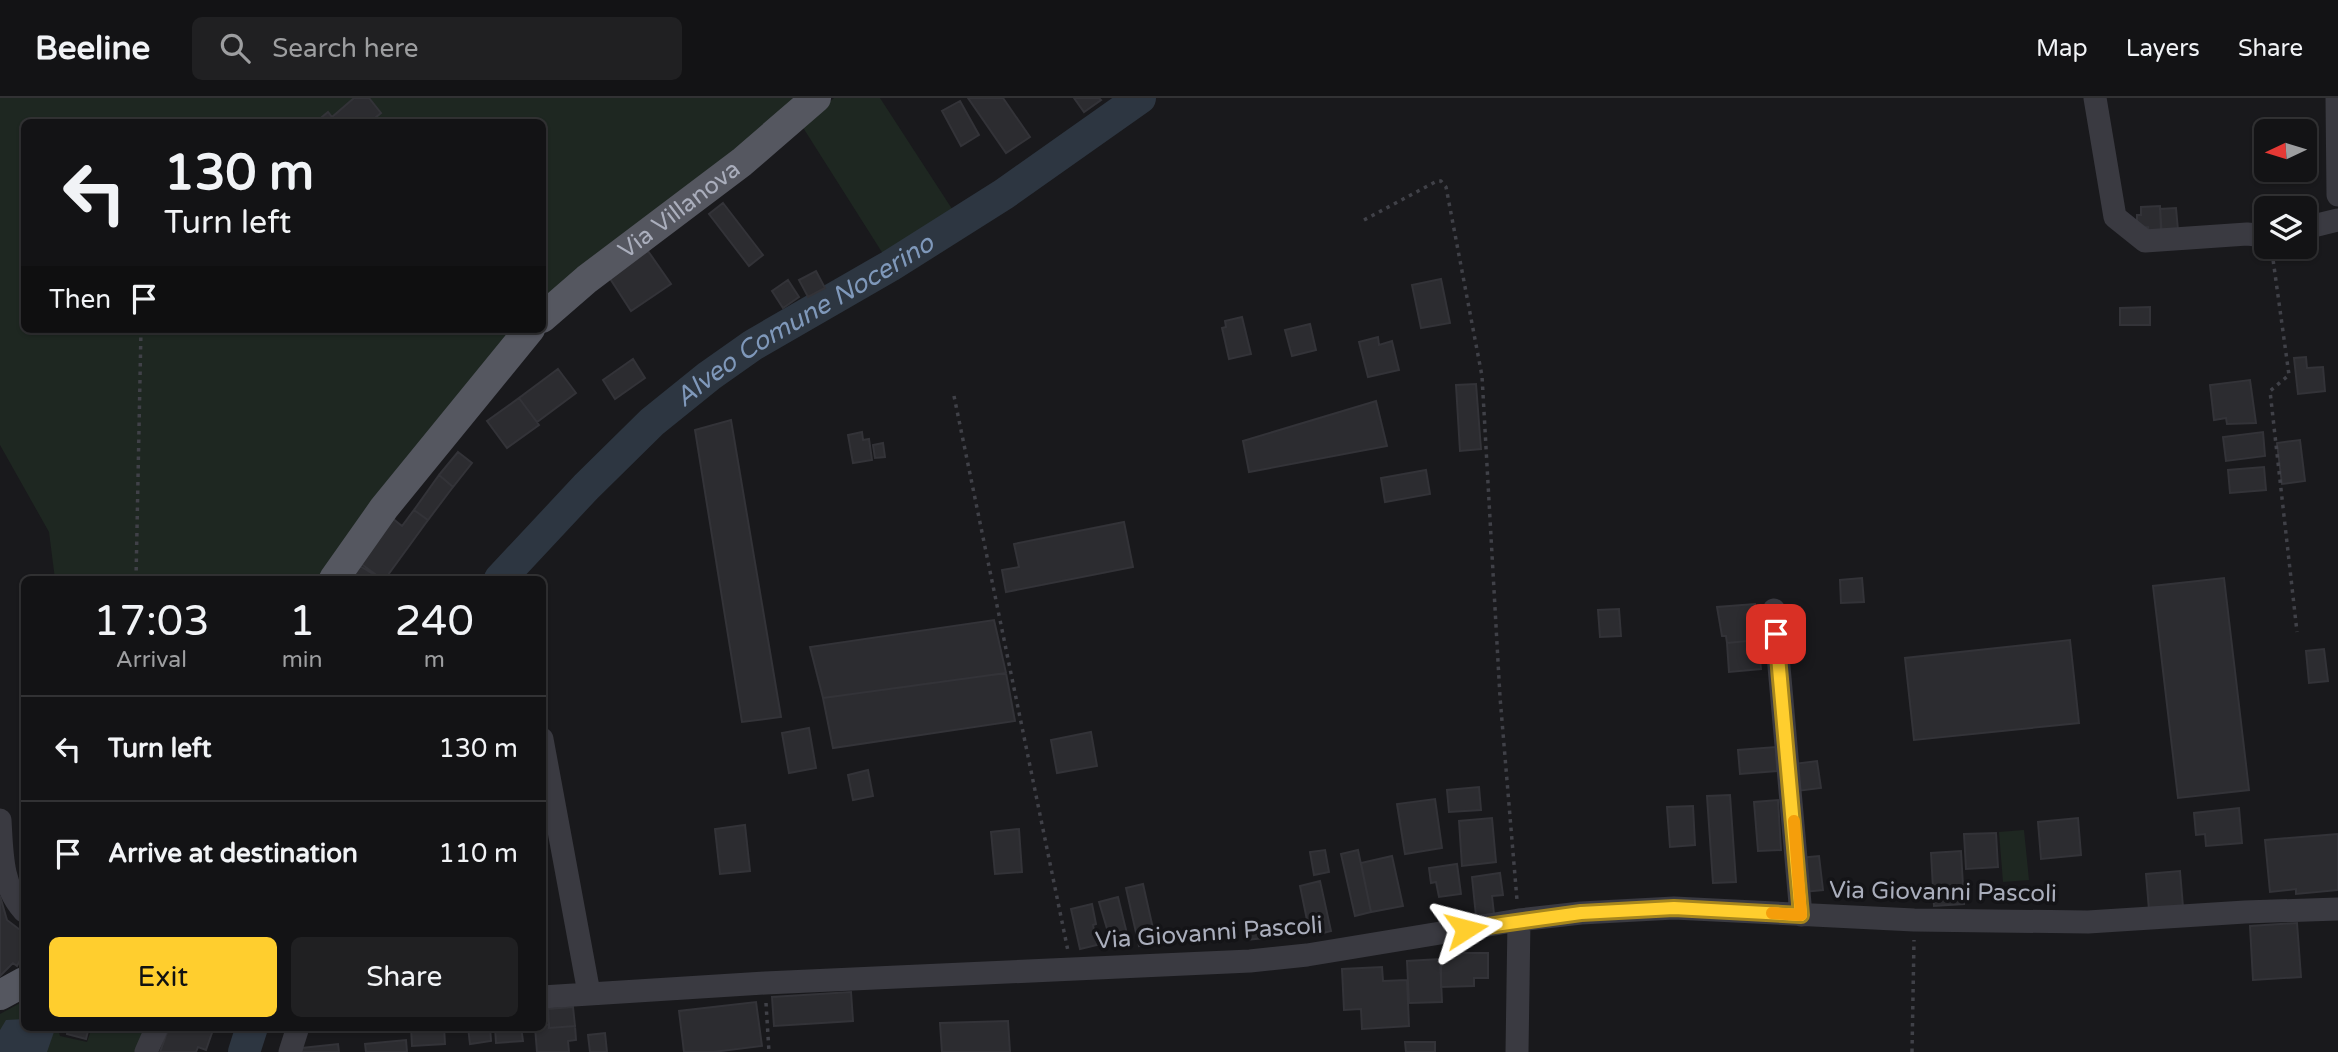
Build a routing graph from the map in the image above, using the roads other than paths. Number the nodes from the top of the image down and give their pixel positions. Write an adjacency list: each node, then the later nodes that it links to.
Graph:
1 (816, 98): 8 (main road, Via Villanova)
2 (2095, 98): 7 (street)
3 (2337, 98): 4 (street)
4 (2338, 195)
5 (2338, 220): 6 (street)
6 (2317, 225)
7 (2254, 235)
8 (546, 315)
9 (527, 333): 10 (main road)
10 (336, 576)
11 (1774, 610): 16 (street)
12 (546, 761): 18 (street)
13 (0, 820): 14 (street)
14 (21, 907)
15 (2338, 909): 16 (street, Via Giovanni Pascoli)
16 (1801, 915): 17 (street, Via Giovanni Pascoli)
17 (1519, 920): 18 (street, Via Giovanni Pascoli); 24 (street)
18 (589, 993): 19 (street, Via Giovanni Pascoli)
19 (546, 997)
20 (155, 1031): 22 (street)
21 (297, 1031): 23 (street)
22 (146, 1052)
23 (290, 1052)
24 (1517, 1052)

